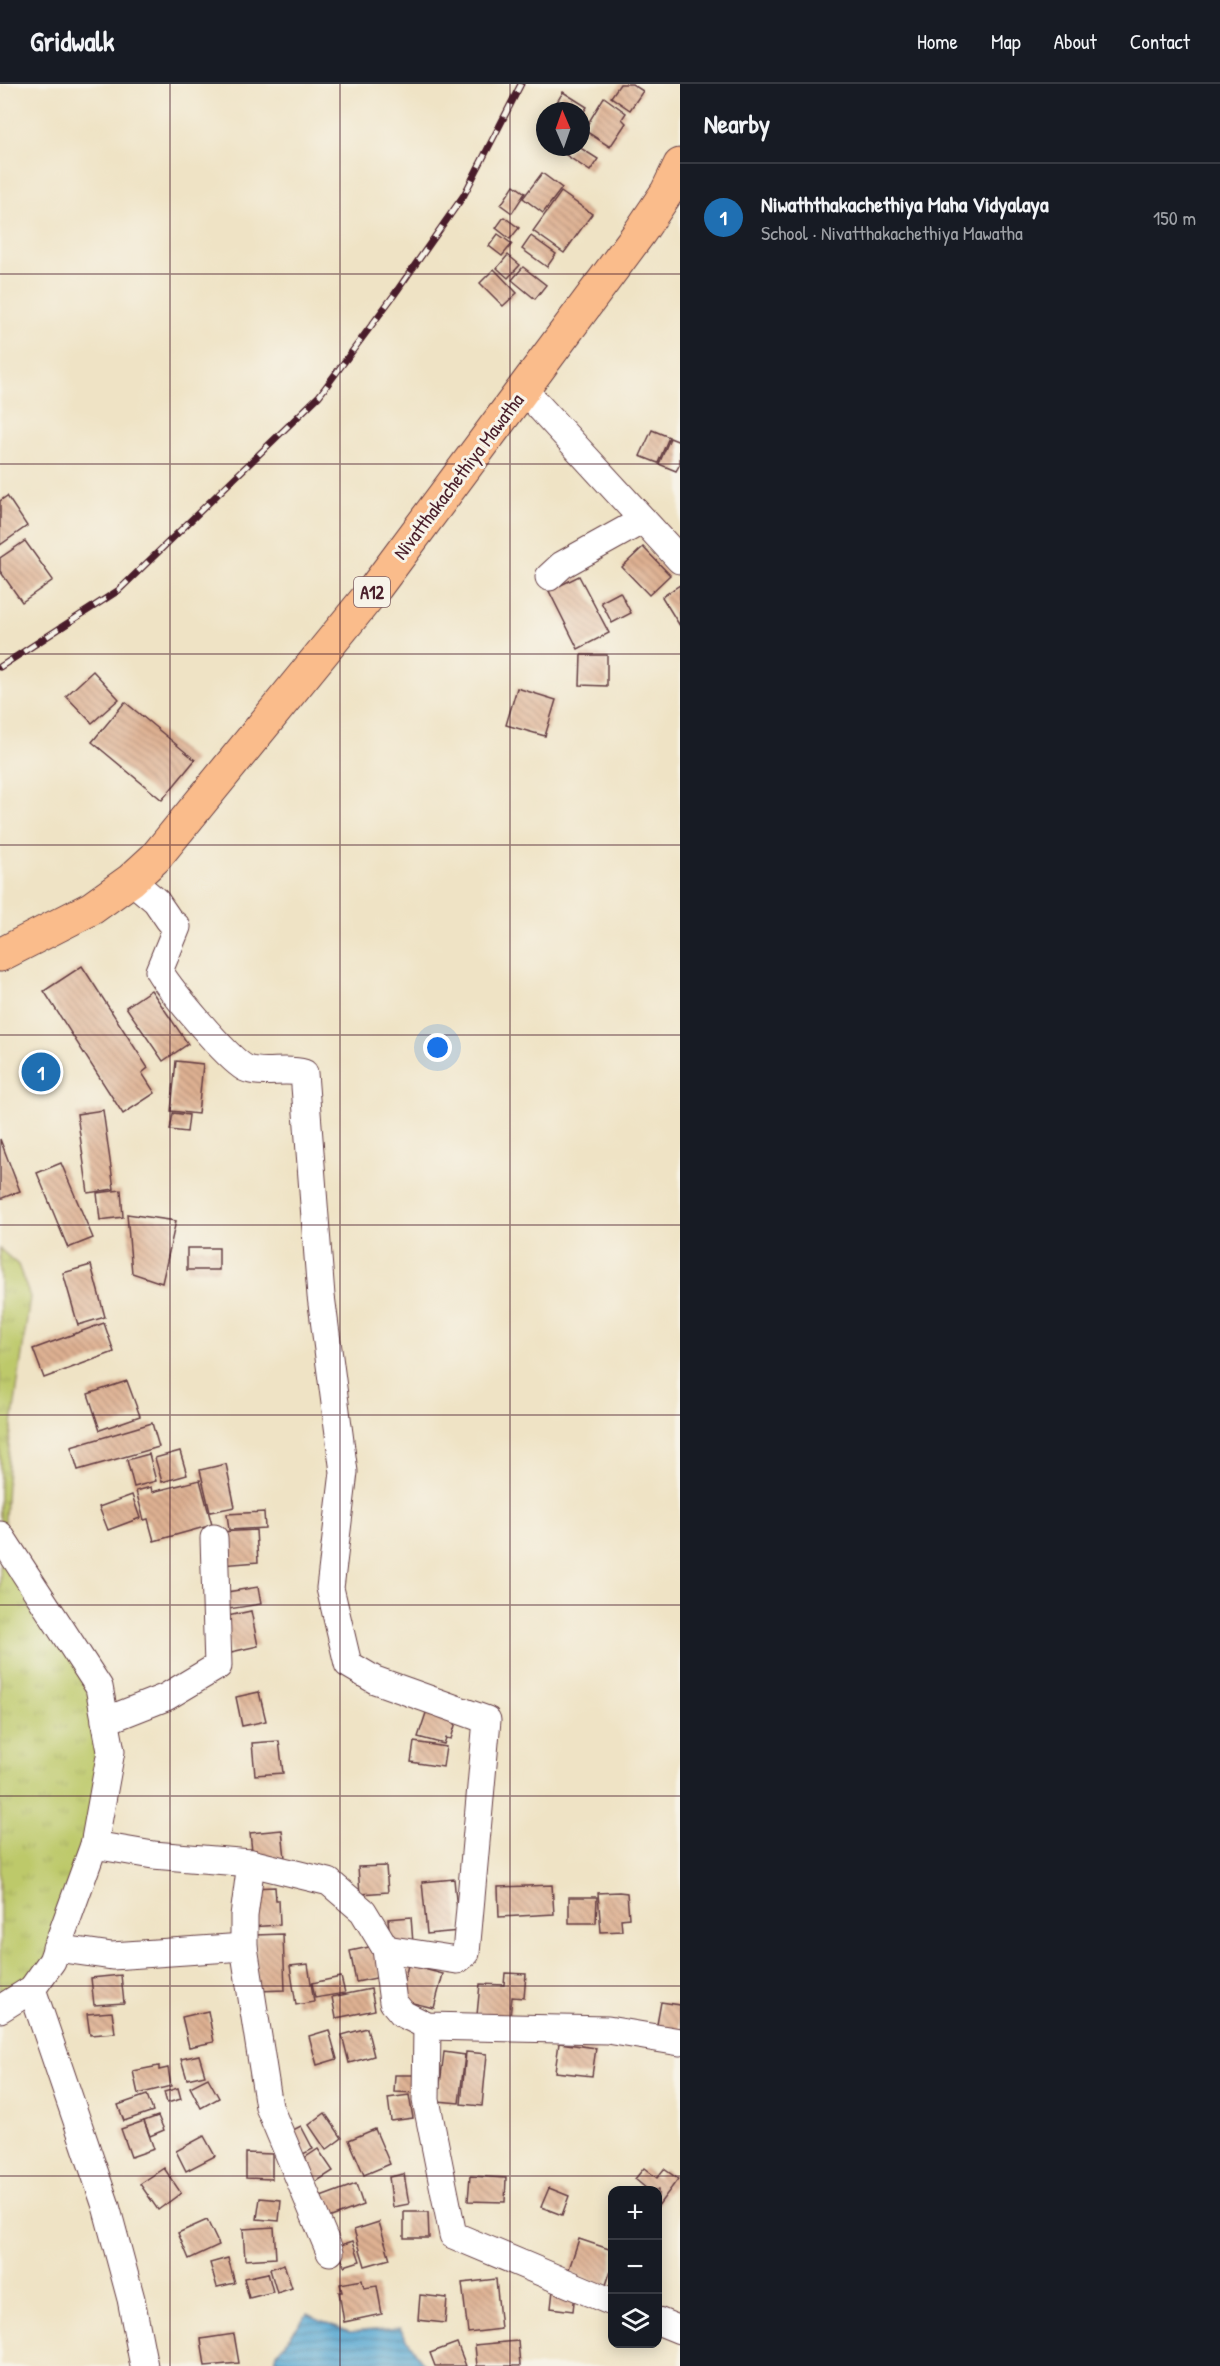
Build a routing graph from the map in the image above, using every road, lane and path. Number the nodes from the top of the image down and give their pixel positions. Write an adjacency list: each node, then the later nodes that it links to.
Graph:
1 (680, 165): 2 (highway, Nivatthakachethiya Mawatha / A12)
2 (523, 389): 3 (street); 6 (highway, Nivatthakachethiya Mawatha / A12)
3 (643, 520): 4 (street); 5 (street)
4 (680, 560)
5 (549, 577)
6 (131, 880): 7 (highway, Nivatthakachethiya Mawatha / A12); 15 (street)
7 (0, 955)
8 (0, 1535): 10 (street)
9 (214, 1538): 10 (street)
10 (105, 1721): 11 (street)
11 (94, 1845): 12 (street); 14 (street)
12 (251, 1863): 13 (street); 15 (street)
13 (244, 1947): 14 (street); 20 (street)
14 (56, 1948): 16 (street)
15 (386, 1949): 18 (street)
16 (32, 1989): 17 (street); 24 (street)
17 (0, 2009)
18 (427, 2026): 19 (street); 21 (street)
19 (680, 2042)
20 (330, 2252)
21 (608, 2300)
22 (662, 2323): 23 (street)
23 (680, 2330)
24 (144, 2366)

